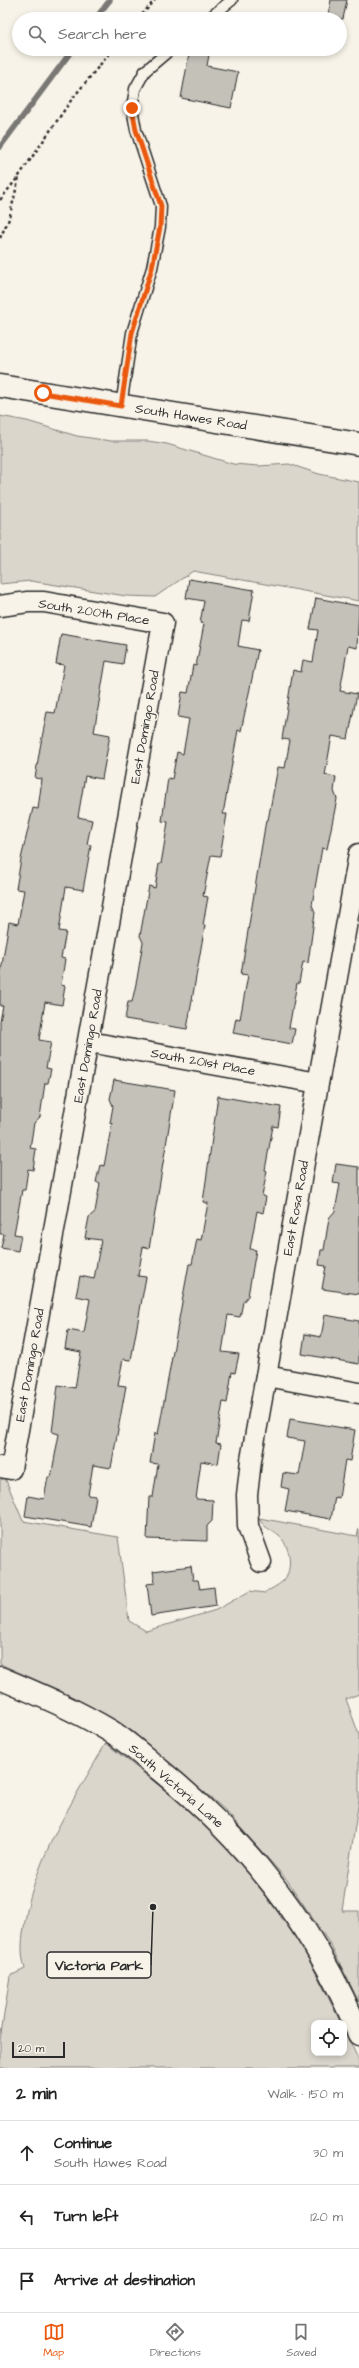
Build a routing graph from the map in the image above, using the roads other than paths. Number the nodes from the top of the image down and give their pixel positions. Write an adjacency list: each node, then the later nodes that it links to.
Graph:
1 (232, 0): 2 (lane)
2 (217, 12)
3 (162, 56): 5 (lane)
4 (0, 386): 5 (street, South Hawes Road)
5 (121, 406): 6 (street, South Hawes Road)
6 (359, 444)
7 (0, 606): 8 (street, South 200th Place)
8 (163, 624): 10 (street, East Domingo Road)
9 (359, 854): 11 (street, East Rosa Road)
10 (89, 1042): 11 (street, South 201st Place); 14 (street, East Domingo Road)
11 (318, 1083): 12 (street, East Rosa Road)
12 (266, 1376): 13 (street); 15 (street, East Rosa Road)
13 (359, 1393)
14 (6, 1468)
15 (261, 1562)
16 (0, 1678): 17 (street, South Victoria Lane)
17 (358, 2029)

